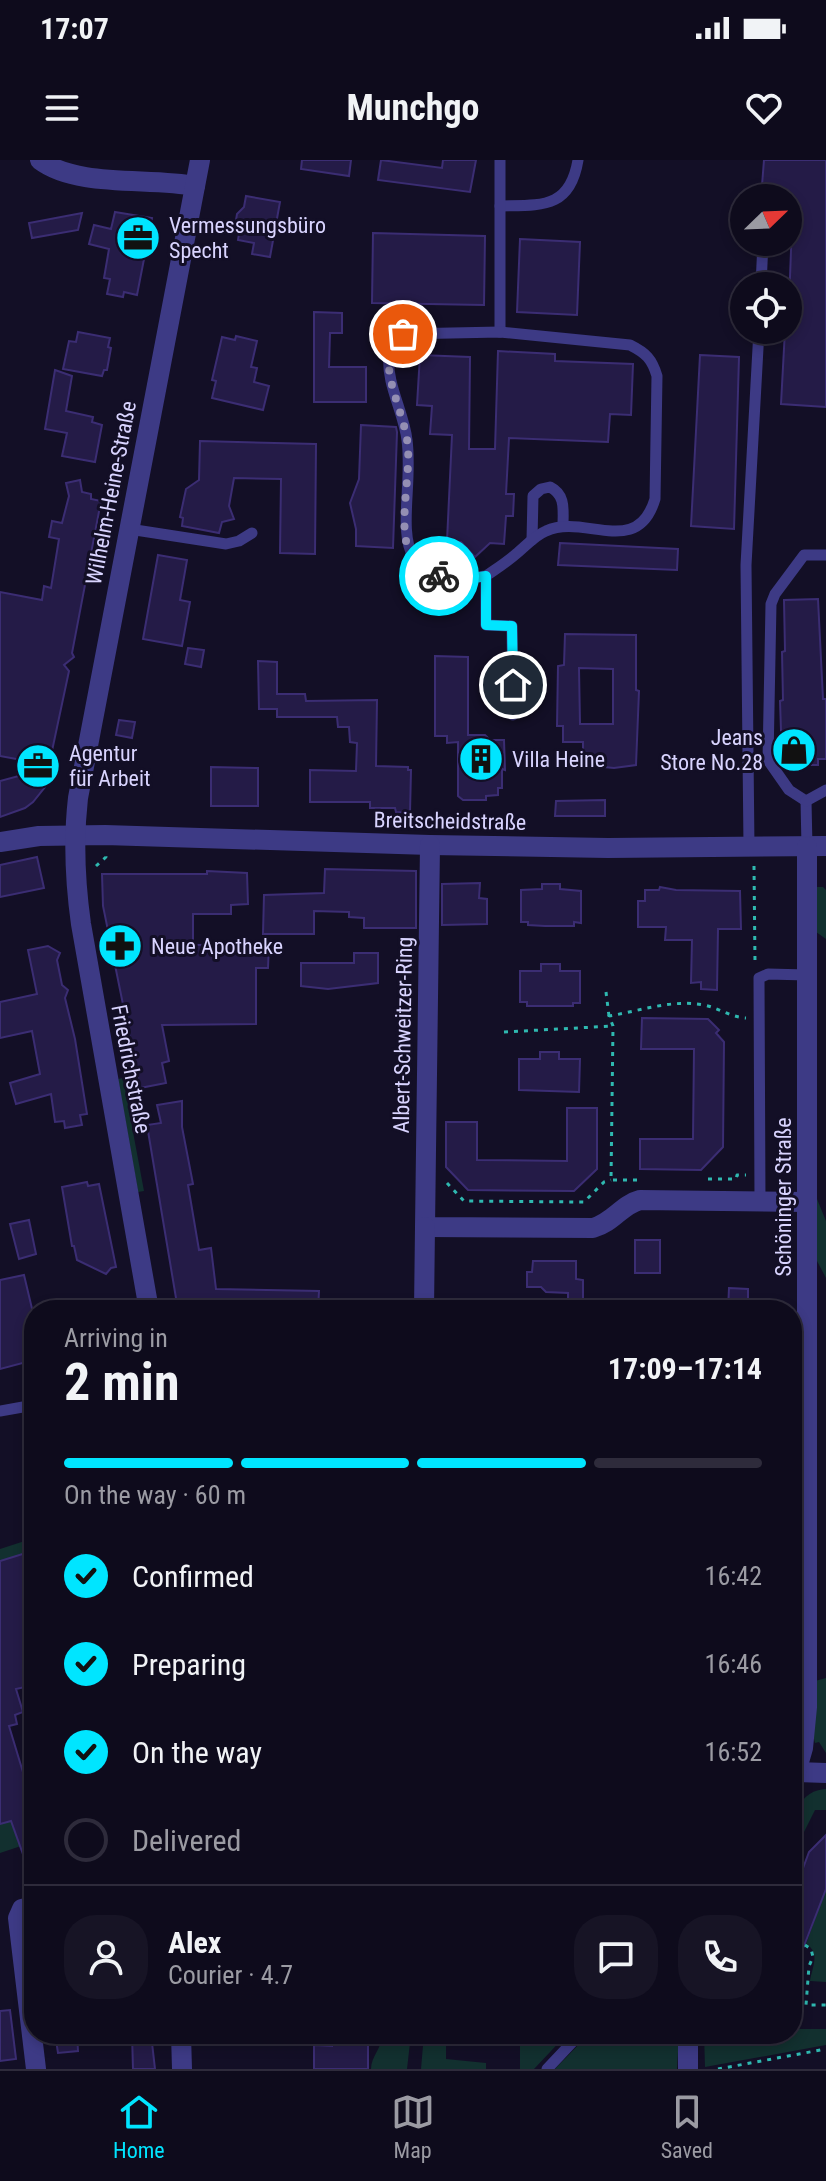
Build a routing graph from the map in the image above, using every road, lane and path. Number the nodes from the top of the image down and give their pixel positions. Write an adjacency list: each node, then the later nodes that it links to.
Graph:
1 (40, 160): 5 (street)
2 (200, 160): 5 (street, Wilhelm-Heine-Straße)
3 (500, 160): 6 (lane)
4 (578, 160): 6 (lane)
5 (195, 186): 10 (street, Wilhelm-Heine-Straße)
6 (500, 206): 7 (lane)
7 (500, 332): 9 (lane); 14 (lane)
8 (758, 344): 21 (lane)
9 (563, 526): 12 (lane); 12 (lane)
10 (129, 529): 11 (lane); 18 (street, Wilhelm-Heine-Straße)
11 (252, 533)
12 (532, 540): 14 (lane)
13 (826, 555): 17 (lane)
14 (486, 576): 15 (lane)
15 (513, 715)
16 (826, 790): 17 (lane)
17 (806, 801): 22 (lane)
18 (74, 836): 19 (street, Breitscheidstraße); 20 (street, Breitscheidstraße); 39 (street, Friedrichstraße)
19 (0, 842)
20 (430, 845): 21 (street, Breitscheidstraße); 30 (street, Albert-Schweitzer-Ring)
21 (752, 847): 22 (street, Breitscheidstraße); 24 (path)
22 (816, 847): 23 (street, Schöninger Straße)
23 (807, 975): 24 (lane); 36 (street, Schöninger Straße)
24 (759, 978): 27 (lane)
25 (606, 992): 26 (path)
26 (609, 1016): 27 (path); 28 (path)
27 (758, 1018): 31 (lane)
28 (613, 1026): 29 (path); 33 (path)
29 (504, 1032)
30 (425, 1170): 33 (path); 37 (street, Albert-Schweitzer-Ring)
31 (759, 1175): 32 (path); 35 (lane)
32 (704, 1179)
33 (611, 1180): 34 (path)
34 (642, 1180)
35 (760, 1202): 36 (street); 37 (street)
36 (807, 1202): 38 (street, Schöninger Straße)
37 (425, 1227): 40 (street, Albert-Schweitzer-Ring)
38 (817, 1296): 43 (street, Schöninger Straße)
39 (147, 1300)
40 (424, 1300)
41 (24, 1407): 42 (lane)
42 (0, 1411)
43 (802, 1751)
44 (826, 1773): 45 (street)
45 (802, 1778)
46 (24, 1908): 48 (street)
47 (805, 1945): 49 (path)
48 (24, 1968)
49 (826, 2005)
50 (33, 2044): 55 (street)
51 (181, 2044): 56 (street)
52 (571, 2044): 57 (lane)
53 (688, 2044): 58 (street)
54 (826, 2049): 59 (path)
55 (36, 2069)
56 (182, 2069)
57 (547, 2069)
58 (688, 2069)
59 (718, 2069)

